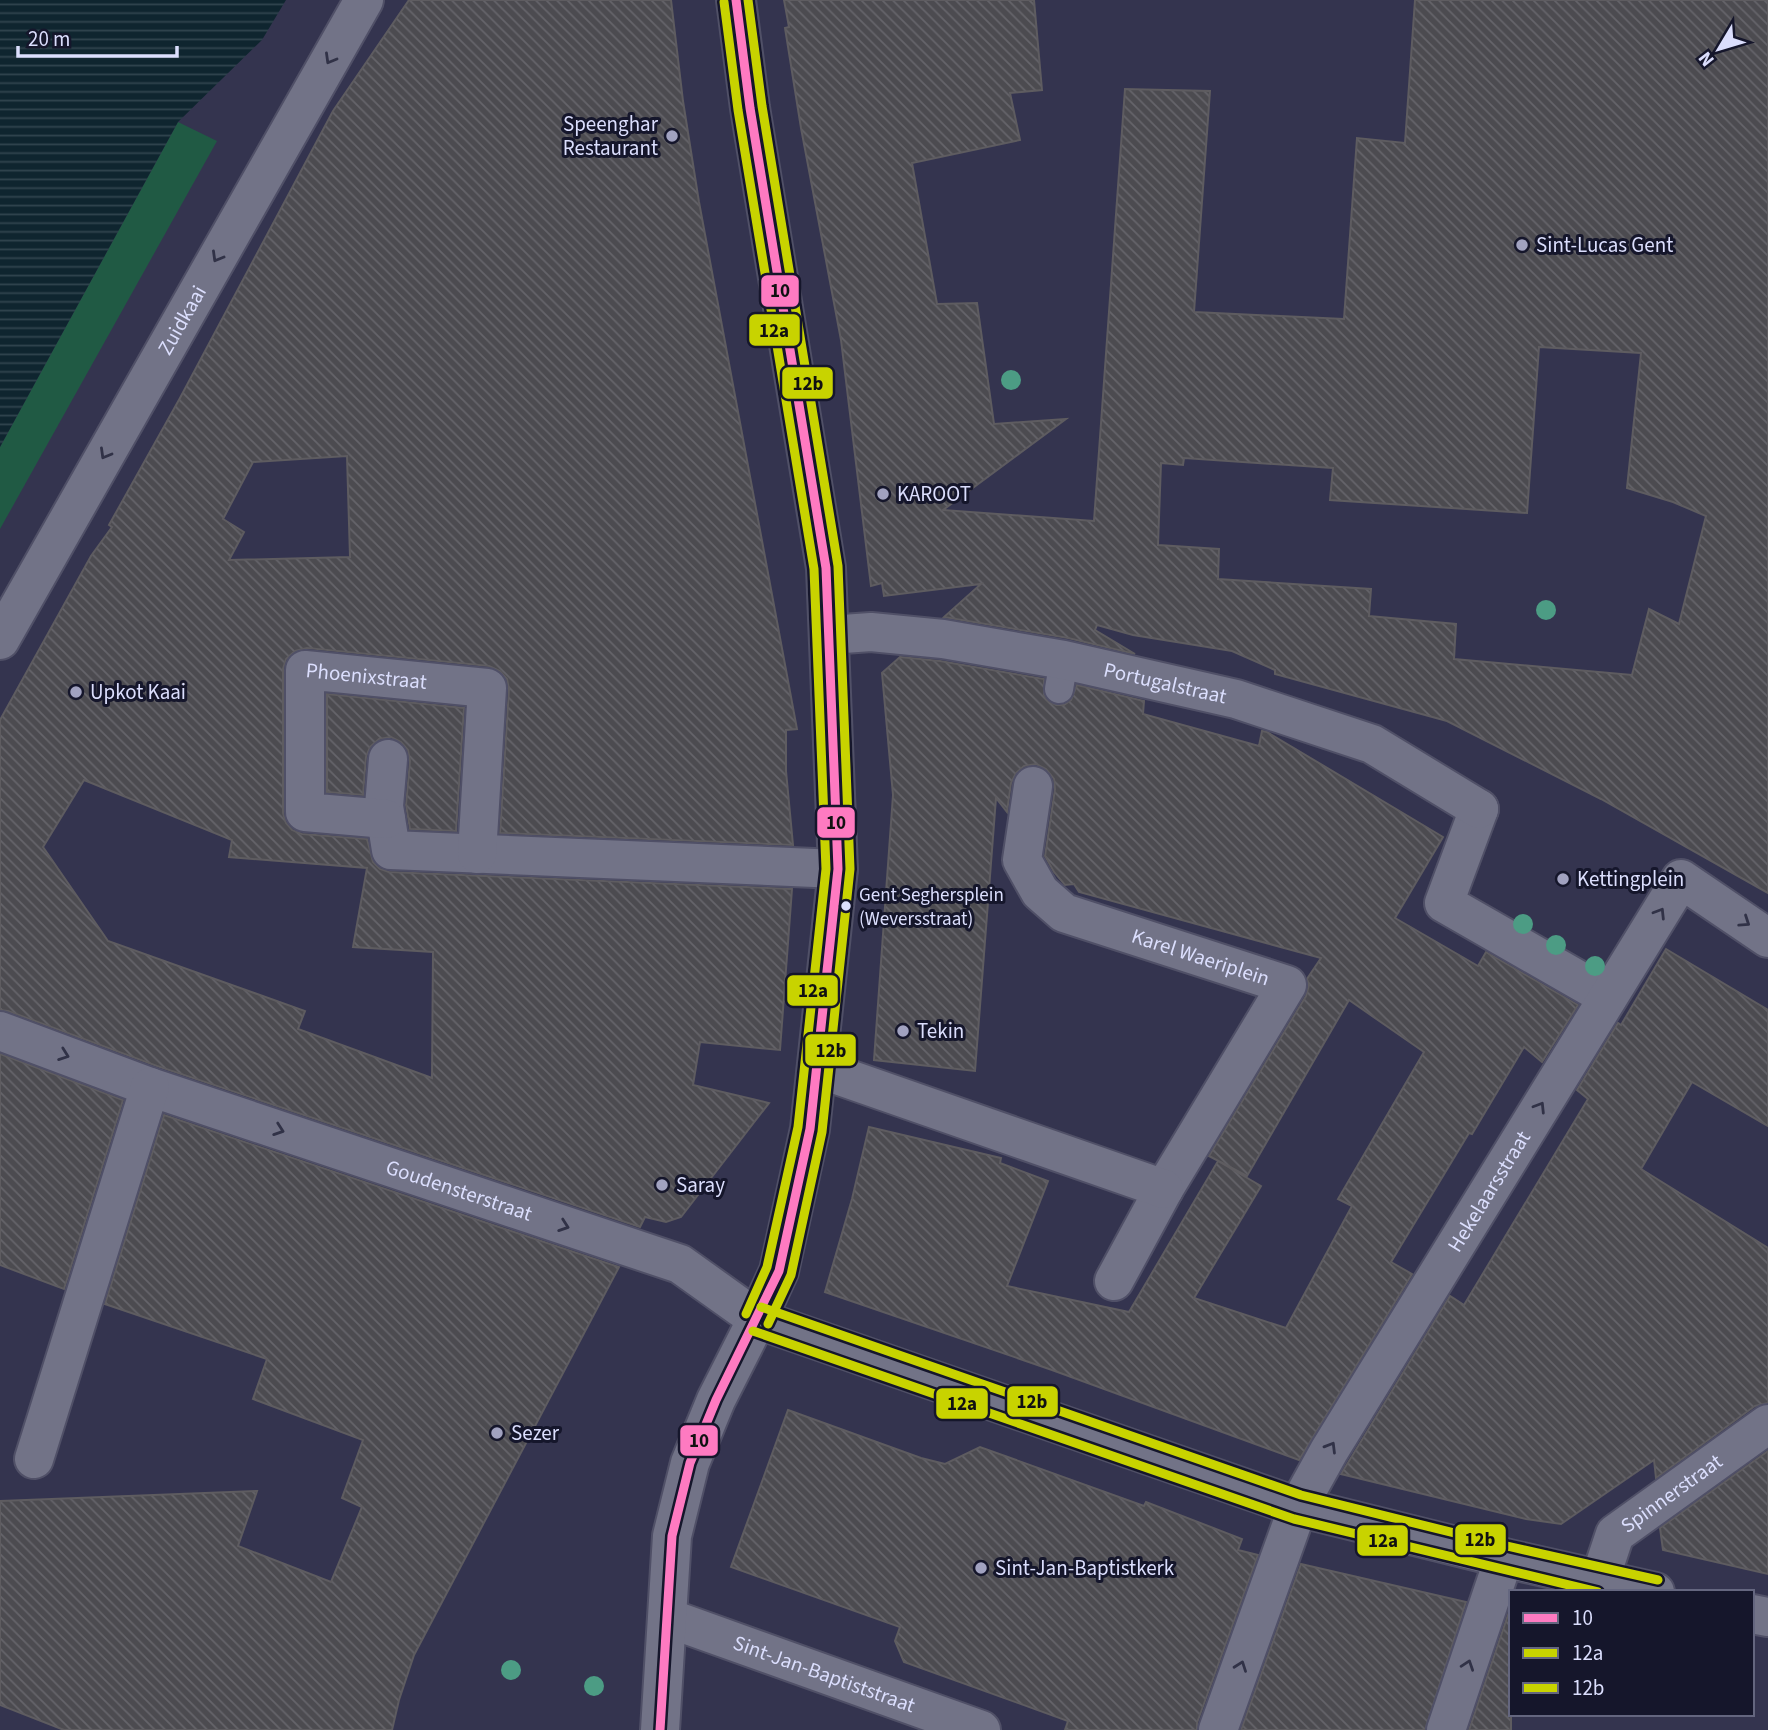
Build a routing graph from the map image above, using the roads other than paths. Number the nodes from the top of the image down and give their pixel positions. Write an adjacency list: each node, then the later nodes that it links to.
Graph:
1 (364, 0): 4 (street, Zuidkaai, one-way to 4)
2 (736, 0): 3 (street)
3 (829, 635): 9 (street); 11 (street, Portugalstraat)
4 (0, 640)
5 (388, 759): 7 (street)
6 (1033, 786): 15 (street, Karel Waeriplein)
7 (386, 819): 8 (street); 8 (street, Phoenixstraat)
8 (477, 854): 9 (street)
9 (838, 869): 13 (street)
10 (1768, 938): 11 (street, Hekelaarsstraat, one-way to 10)
11 (1608, 997): 20 (street, Hekelaarsstraat, one-way to 11)
12 (0, 1031): 14 (street, Goudensterstraat, one-way to 14)
13 (817, 1068): 15 (street); 17 (street)
14 (150, 1087): 17 (street, Goudensterstraat, one-way to 17); 19 (street)
15 (1164, 1189): 16 (street, Karel Waeriplein)
16 (1114, 1281)
17 (757, 1319): 20 (street, Goudensterstraat); 24 (street)
18 (1768, 1424): 22 (street, Spinnerstraat)
19 (34, 1459)
20 (1298, 1507): 21 (street, Goudensterstraat); 27 (street, one-way to 20)
21 (1504, 1558): 22 (street, Goudensterstraat); 28 (street, one-way to 21)
22 (1600, 1579): 23 (street, Goudensterstraat)
23 (1647, 1590)
24 (668, 1618): 25 (street); 26 (street, Sint-Jan-Baptiststraat)
25 (660, 1730)
26 (981, 1730)
27 (1218, 1730)
28 (1446, 1730)

